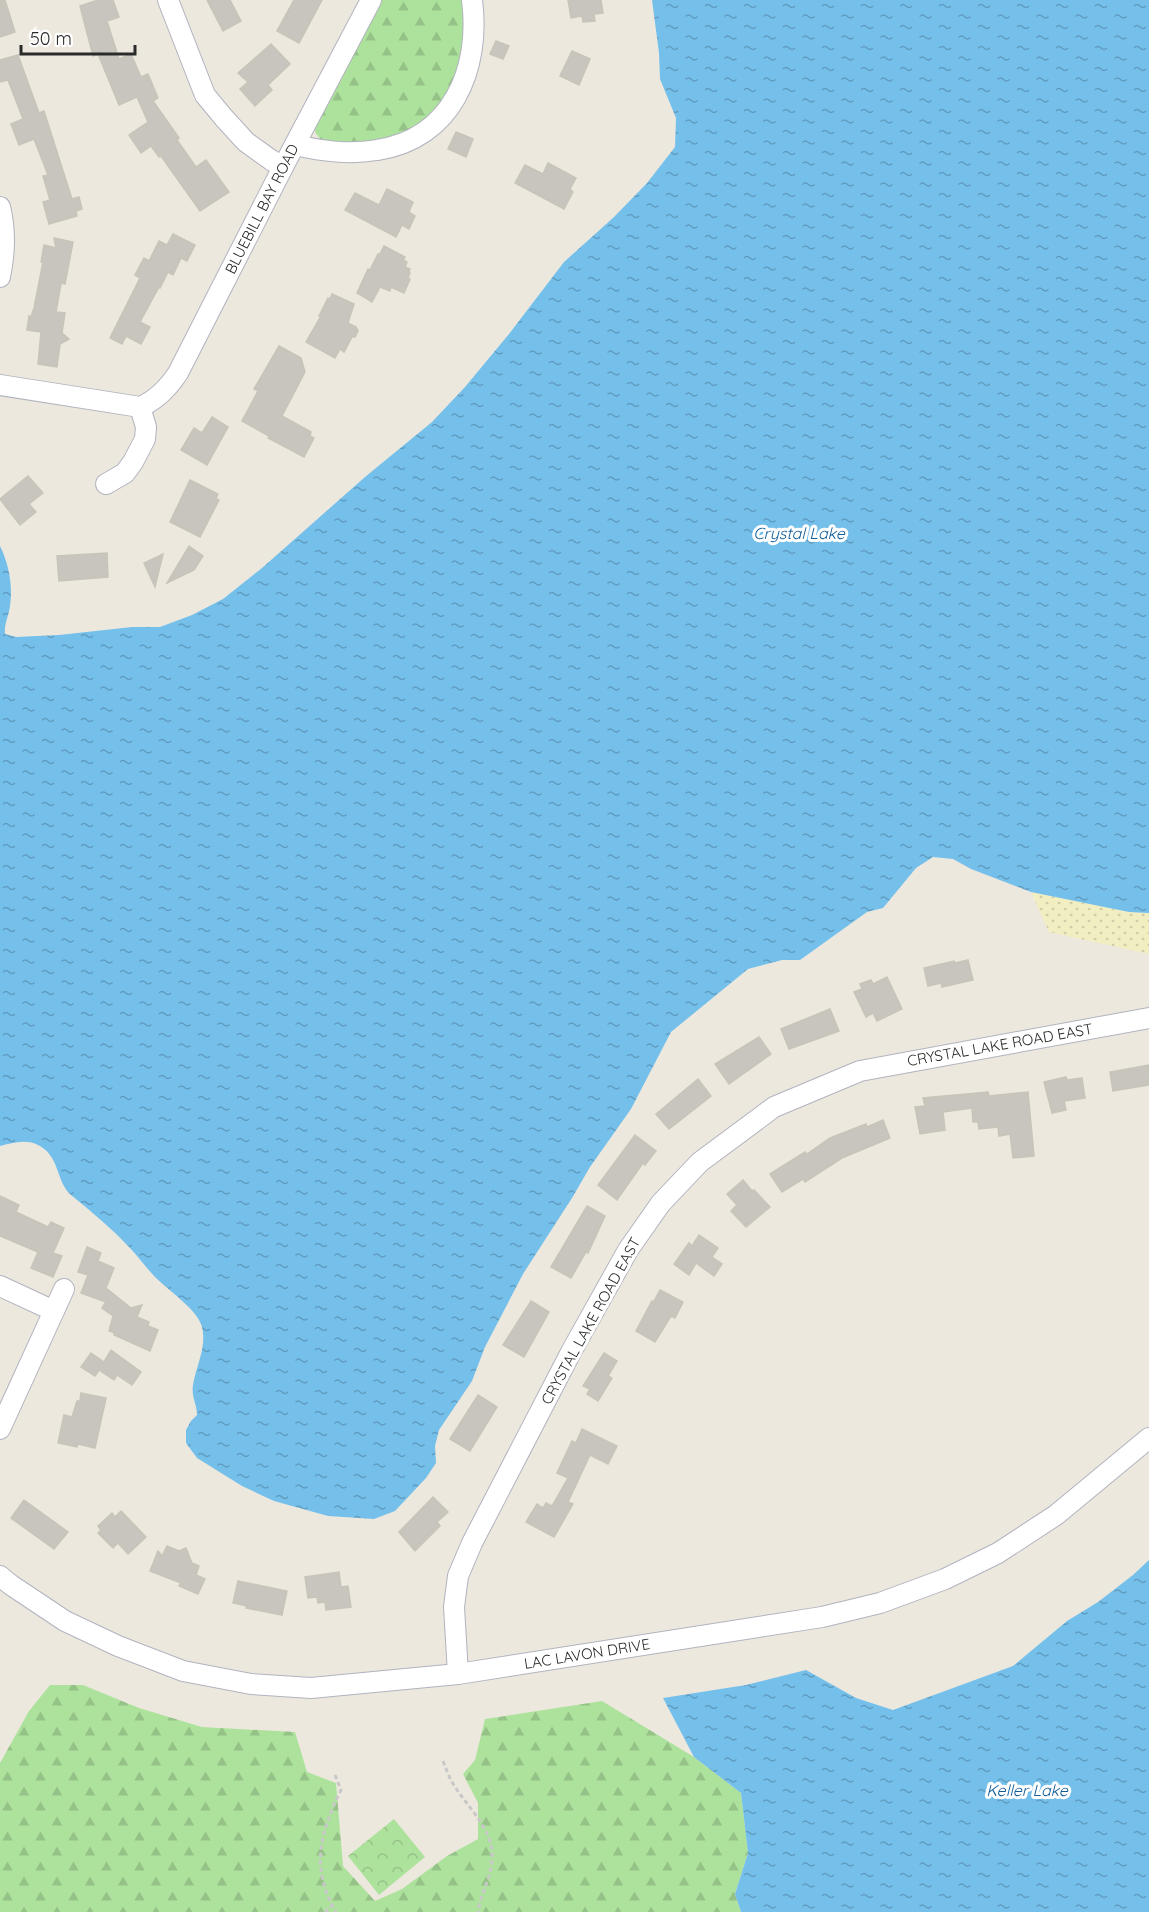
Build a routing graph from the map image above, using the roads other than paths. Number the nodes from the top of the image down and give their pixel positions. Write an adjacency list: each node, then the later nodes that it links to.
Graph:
1 (168, 0): 5 (street)
2 (371, 0): 4 (street, BLUEBILL BAY ROAD)
3 (472, 0): 4 (street)
4 (295, 145): 5 (street, BLUEBILL BAY ROAD)
5 (283, 167): 9 (street, BLUEBILL BAY ROAD)
6 (0, 207): 7 (street)
7 (0, 277)
8 (0, 386): 9 (street)
9 (140, 407): 10 (street)
10 (106, 484)
11 (1149, 1018): 18 (street, CRYSTAL LAKE ROAD EAST)
12 (0, 1286): 14 (street)
13 (64, 1289): 14 (street)
14 (54, 1311): 15 (street)
15 (0, 1429)
16 (1149, 1438): 18 (street, LAC LAVON DRIVE)
17 (0, 1576): 18 (street, LAC LAVON DRIVE)
18 (458, 1674)

